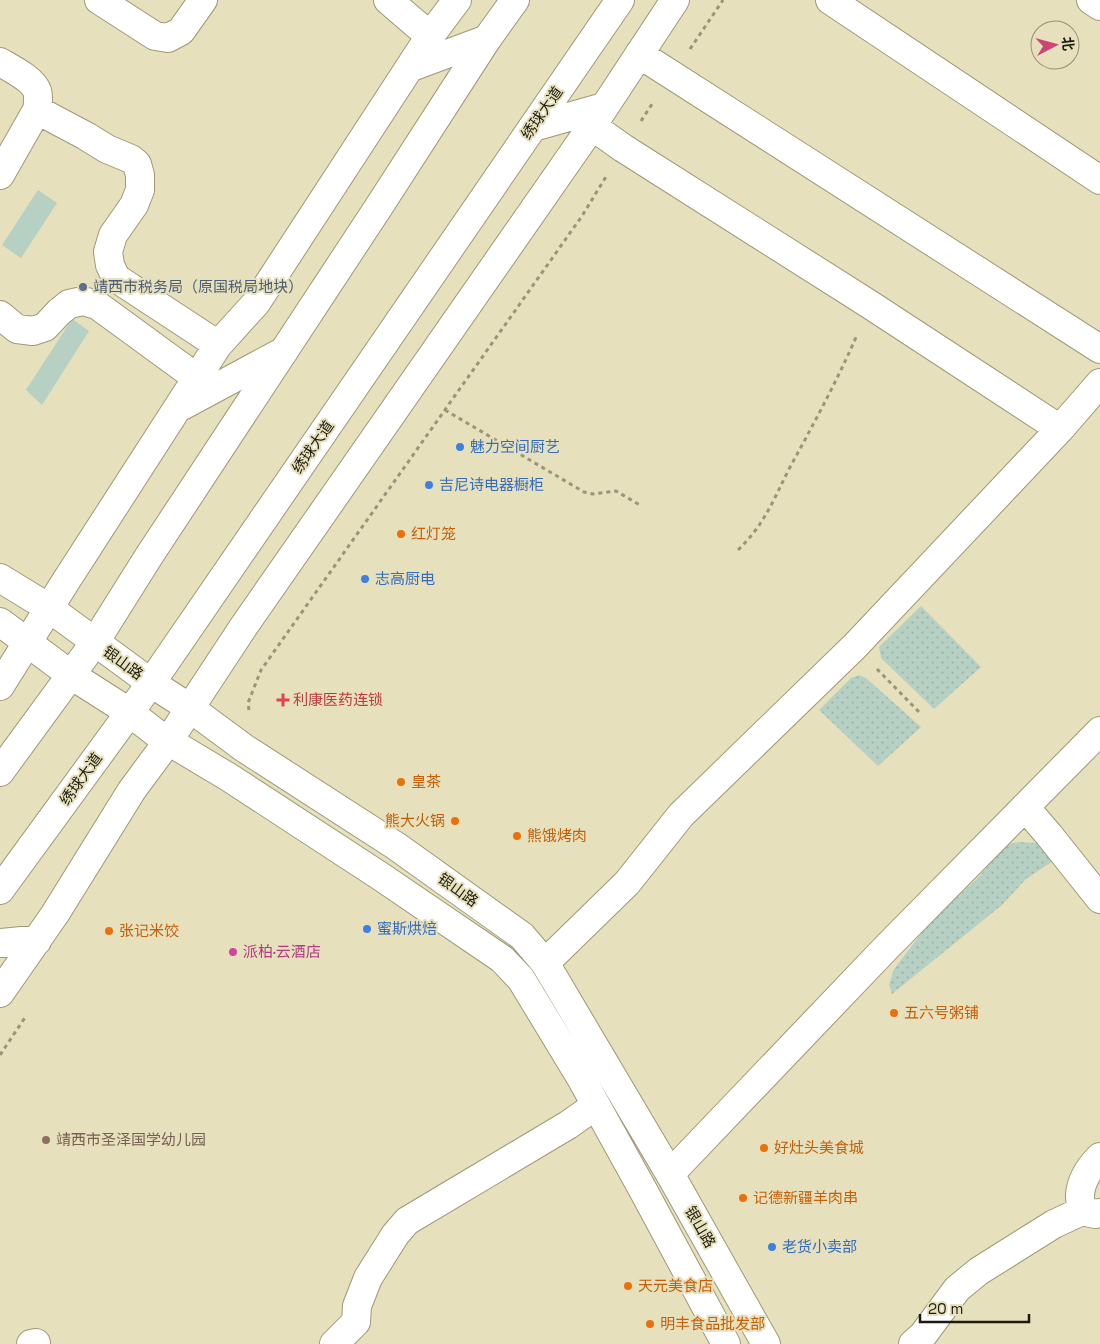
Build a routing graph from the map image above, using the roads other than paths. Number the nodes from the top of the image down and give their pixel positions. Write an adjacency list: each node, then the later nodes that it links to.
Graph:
1 (99, 0): 2 (street)
2 (203, 0)
3 (388, 0): 11 (street)
4 (515, 0): 12 (street)
5 (620, 0): 18 (street, 绣球大道)
6 (675, 0): 13 (street)
7 (830, 0): 20 (street)
8 (1090, 0): 10 (street)
9 (450, 2): 11 (street)
10 (1100, 6)
11 (430, 36): 15 (street)
12 (487, 40): 15 (street); 26 (street)
13 (639, 54): 17 (street); 25 (street)
14 (0, 62): 16 (street)
15 (409, 68): 24 (street)
16 (37, 110): 19 (street); 21 (street)
17 (598, 117): 18 (street); 30 (street); 39 (street)
18 (533, 127): 37 (street, 绣球大道)
19 (0, 175)
20 (1100, 180)
21 (116, 278): 22 (street); 24 (street)
22 (97, 305): 23 (street); 27 (street)
23 (0, 315)
24 (218, 345): 27 (street)
25 (1100, 349)
26 (284, 351): 29 (street); 34 (street)
27 (197, 378): 29 (street)
28 (1100, 383): 30 (street)
29 (179, 407): 32 (street)
30 (1060, 429): 49 (street)
31 (0, 578): 32 (street, 银山路)
32 (49, 608): 34 (street, 银山路); 35 (street)
33 (0, 622): 35 (street, 银山路)
34 (95, 642): 36 (street); 37 (street, 银山路)
35 (27, 643): 36 (street, 银山路); 38 (street)
36 (72, 675): 40 (street, 银山路); 43 (street)
37 (151, 683): 39 (street, 银山路); 40 (street, 绣球大道)
38 (0, 686)
39 (190, 708): 42 (street); 49 (street, 银山路)
40 (129, 712): 42 (street, 银山路); 45 (street, 绣球大道)
41 (1100, 731): 44 (street)
42 (169, 740): 47 (street); 51 (street, 银山路)
43 (0, 772)
44 (1025, 808): 46 (street); 53 (street)
45 (0, 890)
46 (1100, 899)
47 (37, 941): 48 (street); 50 (street)
48 (0, 943)
49 (544, 963): 53 (street, 银山路)
50 (0, 993)
51 (595, 1106): 55 (street); 56 (street, 银山路)
52 (1100, 1157): 54 (street)
53 (670, 1174): 57 (street, 银山路)
54 (1091, 1212): 58 (street)
55 (334, 1344)
56 (726, 1344)
57 (766, 1344)
58 (913, 1344)

